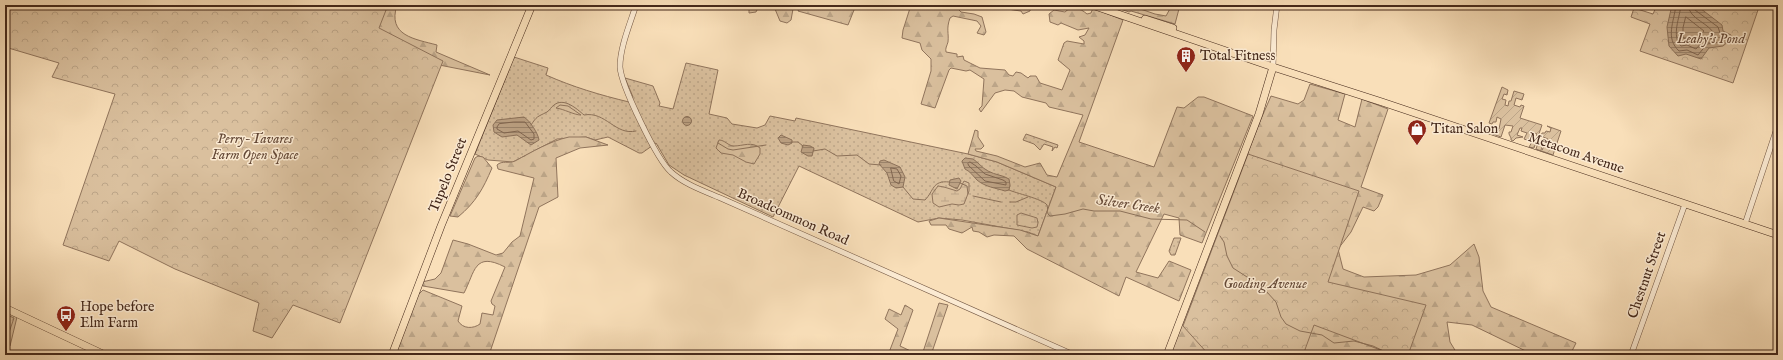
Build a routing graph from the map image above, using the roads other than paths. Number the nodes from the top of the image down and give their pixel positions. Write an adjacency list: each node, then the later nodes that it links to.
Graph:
1 (532, 5): 13 (main road, Tupelo Street)
2 (636, 5): 14 (street, Broadcommon Road)
3 (1092, 5): 6 (main road, Metacom Avenue)
4 (1107, 5): 6 (main road, Metacom Avenue)
5 (1277, 5): 6 (street)
6 (1273, 65): 8 (main road, Metacom Avenue); 15 (main road)
7 (1778, 125): 9 (street)
8 (1685, 204): 9 (main road, Metacom Avenue); 16 (street, Chestnut Street)
9 (1745, 224): 10 (main road, Metacom Avenue)
10 (1778, 235)
11 (5, 308): 12 (main road)
12 (105, 355)
13 (392, 355)
14 (1074, 355)
15 (1167, 355)
16 (1631, 355)

